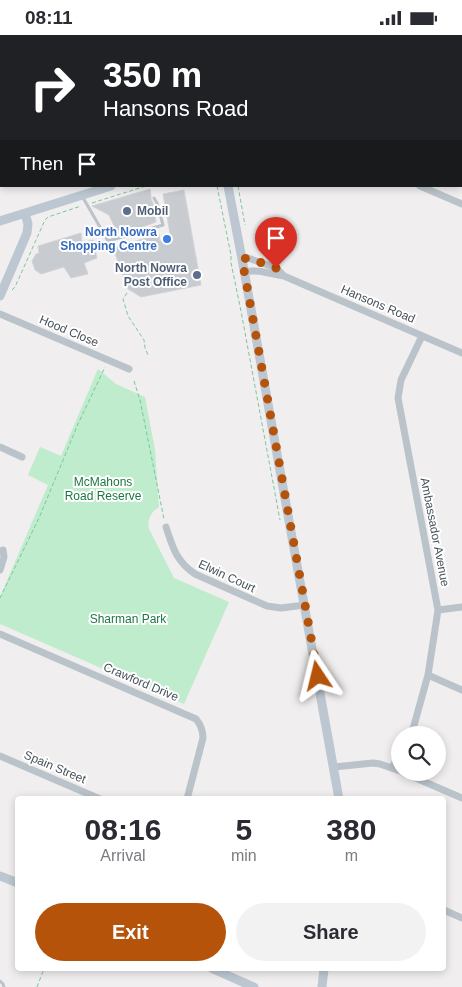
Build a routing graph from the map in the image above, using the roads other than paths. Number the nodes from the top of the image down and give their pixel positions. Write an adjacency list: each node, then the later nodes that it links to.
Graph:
1 (108, 187): 4 (main road)
2 (228, 187): 9 (main road)
3 (422, 187): 6 (street)
4 (82, 195): 5 (lane); 7 (main road)
5 (154, 197)
6 (462, 204)
7 (25, 213): 8 (main road); 12 (main road)
8 (0, 221)
9 (242, 259): 10 (main road); 11 (street, Hansons Road)
10 (244, 272): 11 (street, Hansons Road); 22 (main road)
11 (284, 276): 14 (street, Hansons Road)
12 (0, 296)
13 (0, 314): 16 (street, Hood Close)
14 (422, 336): 15 (street, Hansons Road); 24 (street, Ambassador Avenue)
15 (462, 353)
16 (129, 369)
17 (0, 447): 18 (street)
18 (22, 457)
19 (166, 527): 22 (street, Elwin Court)
20 (3, 550): 21 (street)
21 (0, 570)
22 (305, 605): 30 (main road)
23 (462, 607): 24 (street)
24 (438, 610): 26 (street, Ambassador Avenue)
25 (0, 634): 34 (street, Crawford Drive)
26 (428, 675): 27 (street); 28 (street, Ambassador Avenue)
27 (462, 690)
28 (414, 726)
29 (0, 756): 33 (street, Spain Street)
30 (334, 767): 31 (street); 35 (main road)
31 (391, 768)
32 (423, 781): 36 (street)
33 (93, 796)
34 (188, 796)
35 (339, 796)
36 (462, 798)
37 (0, 875): 38 (main road)
38 (15, 882)
39 (446, 911): 40 (street)
40 (462, 918)
41 (218, 971): 45 (main road)
42 (324, 971): 46 (main road)
43 (0, 981): 44 (lane)
44 (4, 987)
45 (254, 987)
46 (322, 987)

